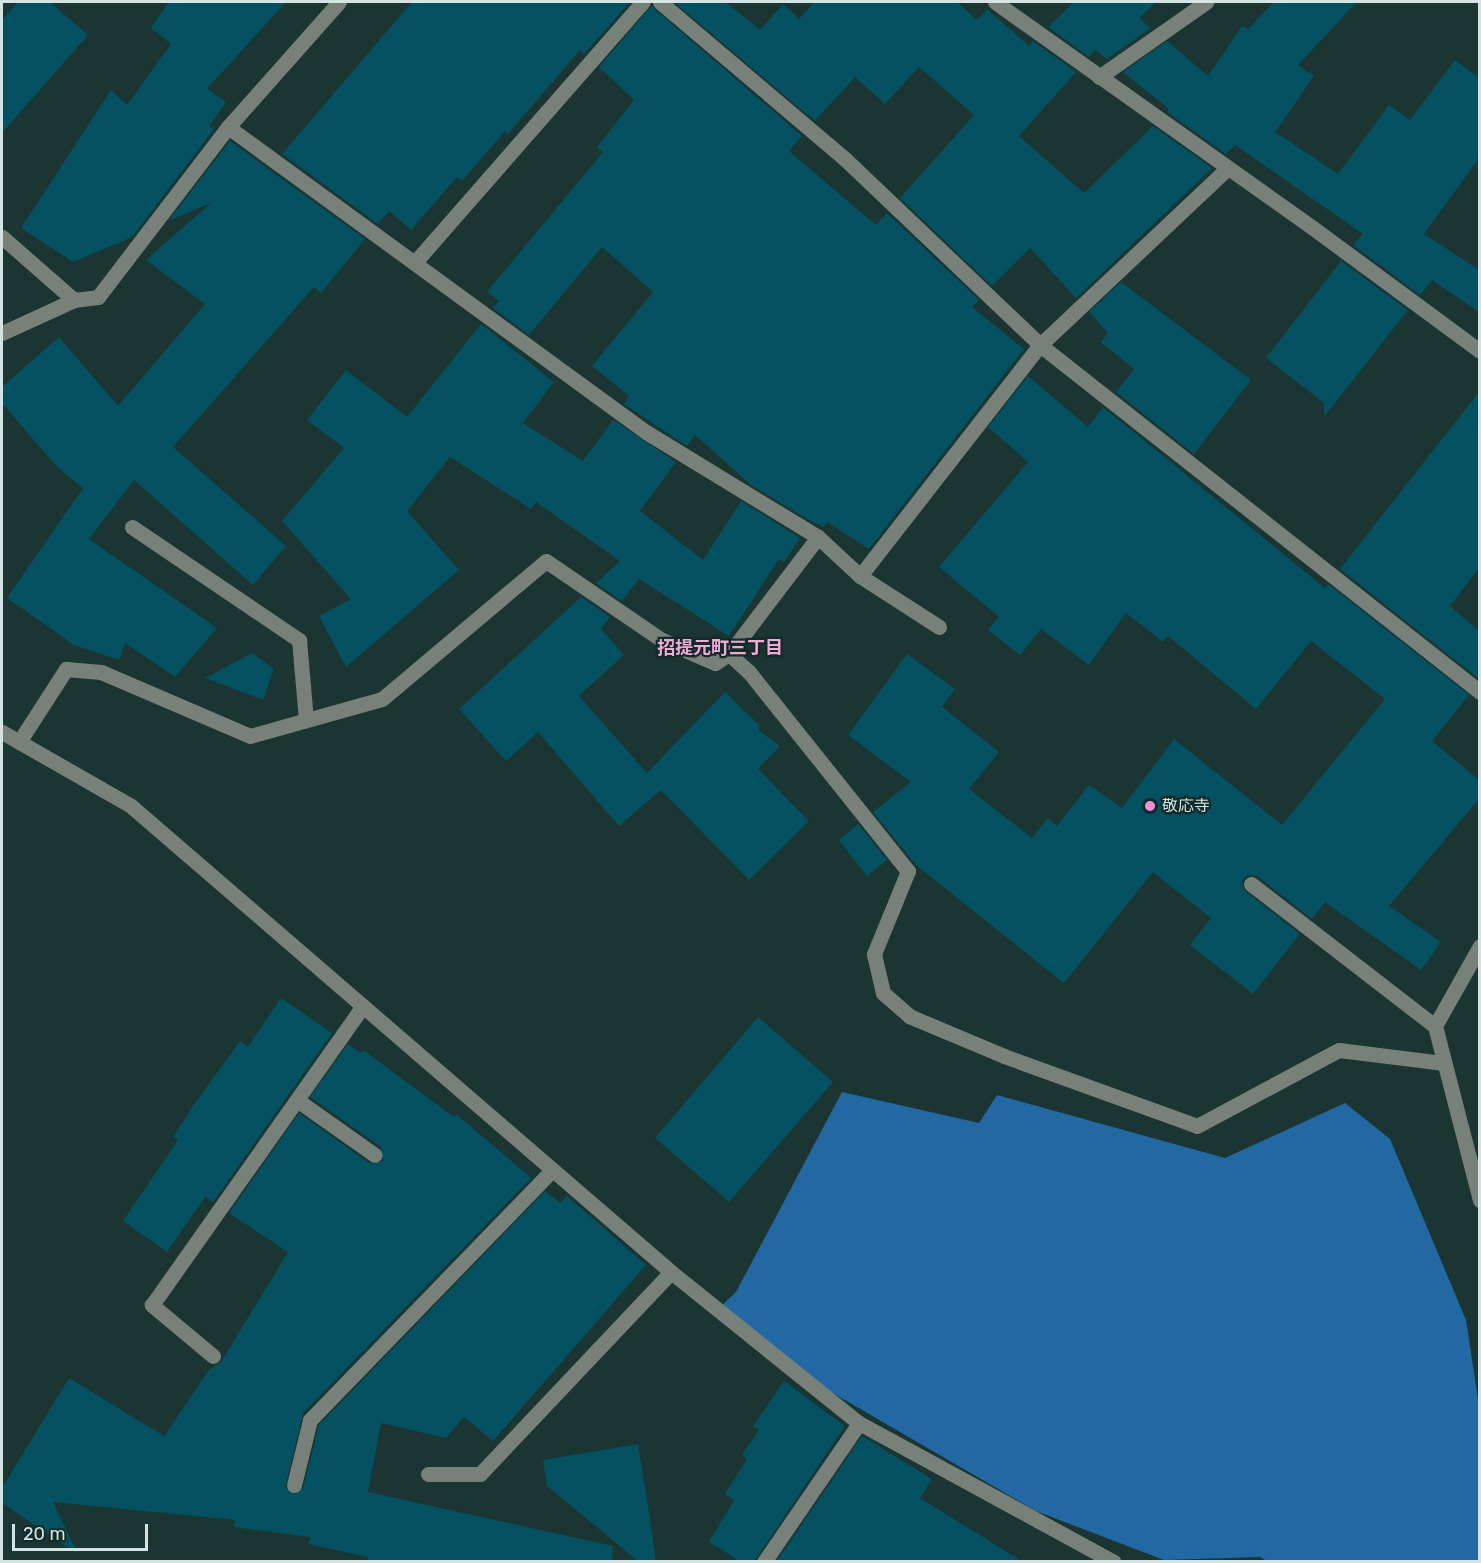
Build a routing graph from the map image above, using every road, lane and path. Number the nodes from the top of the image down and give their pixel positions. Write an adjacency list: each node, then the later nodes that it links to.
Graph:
1 (339, 2): 7 (street)
2 (643, 2): 10 (street)
3 (660, 2): 13 (street)
4 (995, 2): 6 (street)
5 (1206, 2): 6 (street)
6 (1099, 77): 8 (street)
7 (228, 127): 10 (street); 11 (street)
8 (1228, 168): 13 (street); 14 (street)
9 (2, 237): 11 (street)
10 (416, 261): 16 (street)
11 (74, 300): 12 (street)
12 (2, 333)
13 (1040, 345): 17 (street); 20 (street)
14 (1479, 351)
15 (132, 527): 21 (street)
16 (818, 537): 17 (street); 19 (street)
17 (860, 576): 18 (street)
18 (939, 627)
19 (729, 654): 21 (street); 28 (street)
20 (1479, 692)
21 (306, 720): 23 (street)
22 (2, 732): 23 (street)
23 (19, 742): 26 (street)
24 (1251, 884): 27 (street)
25 (1479, 946): 27 (street)
26 (363, 1006): 29 (street); 31 (street)
27 (1435, 1026): 28 (street)
28 (1444, 1063): 32 (street)
29 (297, 1100): 30 (street); 34 (street)
30 (375, 1155)
31 (552, 1170): 33 (street); 37 (street)
32 (1479, 1200)
33 (671, 1272): 35 (street); 36 (street)
34 (213, 1356)
35 (859, 1423): 38 (street); 39 (street)
36 (428, 1474)
37 (294, 1485)
38 (764, 1562)
39 (1114, 1562)

